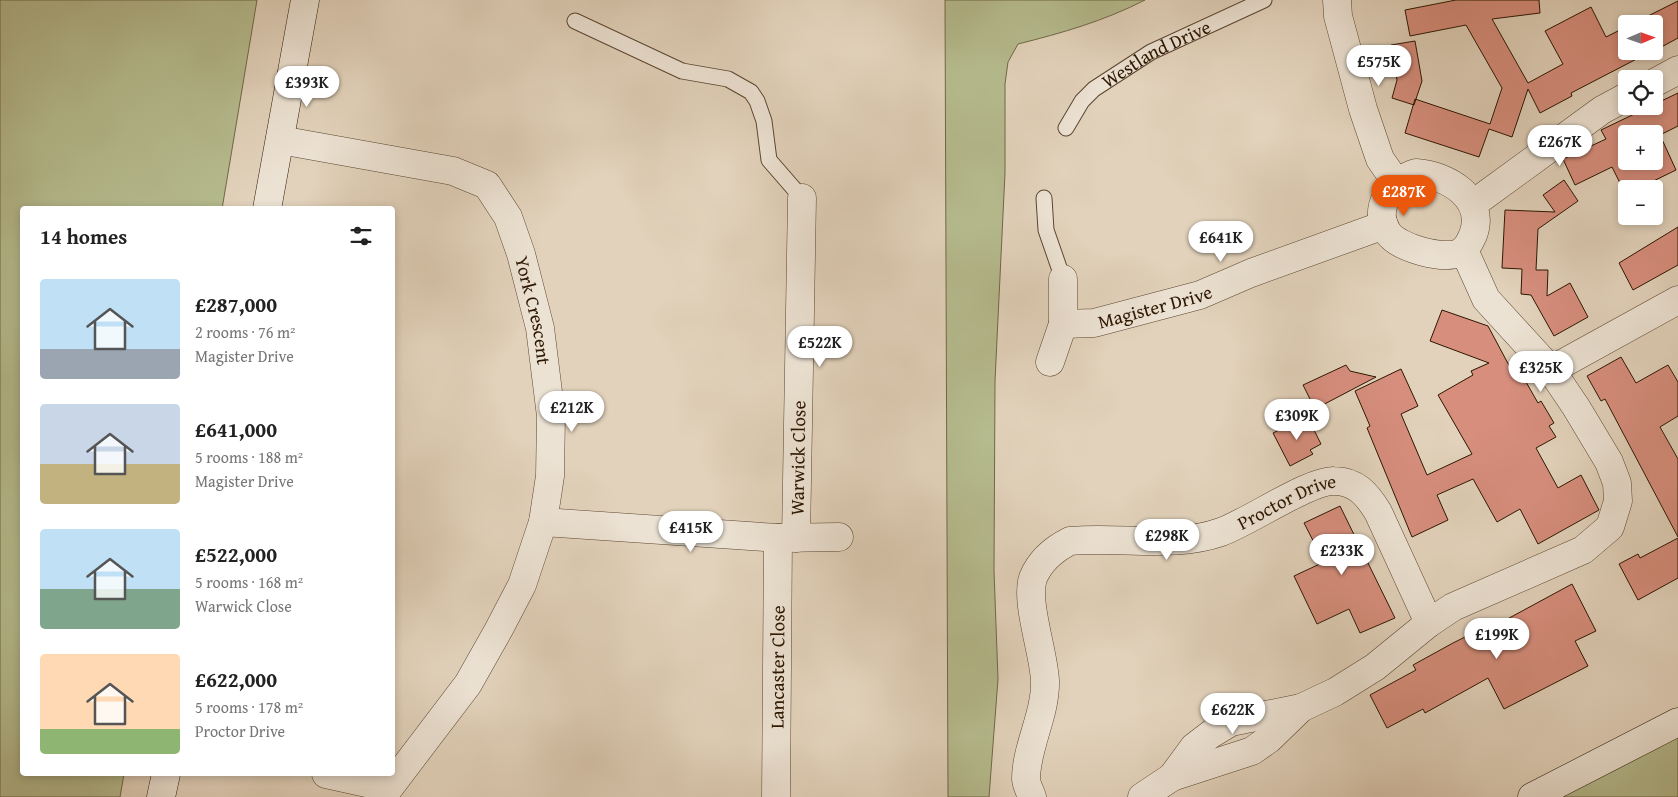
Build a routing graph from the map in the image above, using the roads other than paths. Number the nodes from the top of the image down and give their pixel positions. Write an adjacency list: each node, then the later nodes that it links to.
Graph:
1 (305, 0): 9 (street)
2 (1264, 0): 8 (lane, Westland Drive)
3 (1337, 0): 10 (street)
4 (575, 21): 11 (lane)
5 (1678, 70): 6 (street)
6 (1663, 78)
7 (1618, 102): 13 (street)
8 (1066, 128)
9 (280, 140): 14 (street); 22 (street, York Crescent)
10 (1396, 182): 13 (street); 15 (street)
11 (802, 198): 24 (street, Warwick Close)
12 (1044, 198): 17 (lane)
13 (1473, 204): 16 (street)
14 (268, 206)
15 (1384, 225): 16 (street); 19 (street, Magister Drive)
16 (1464, 250): 21 (street)
17 (1063, 279): 19 (street)
18 (1678, 300): 21 (street)
19 (1063, 324): 20 (street)
20 (1050, 362)
21 (1550, 370): 25 (street)
22 (543, 522): 24 (street); 29 (street, York Crescent)
23 (839, 537): 24 (street)
24 (787, 538): 31 (street, Lancaster Close)
25 (1429, 623): 32 (street, Proctor Drive); 33 (street)
26 (1678, 722): 34 (street)
27 (166, 776): 30 (street)
28 (333, 776): 29 (street, York Crescent)
29 (393, 792)
30 (161, 797)
31 (776, 797)
32 (1032, 797)
33 (1142, 797)
34 (1532, 797)

